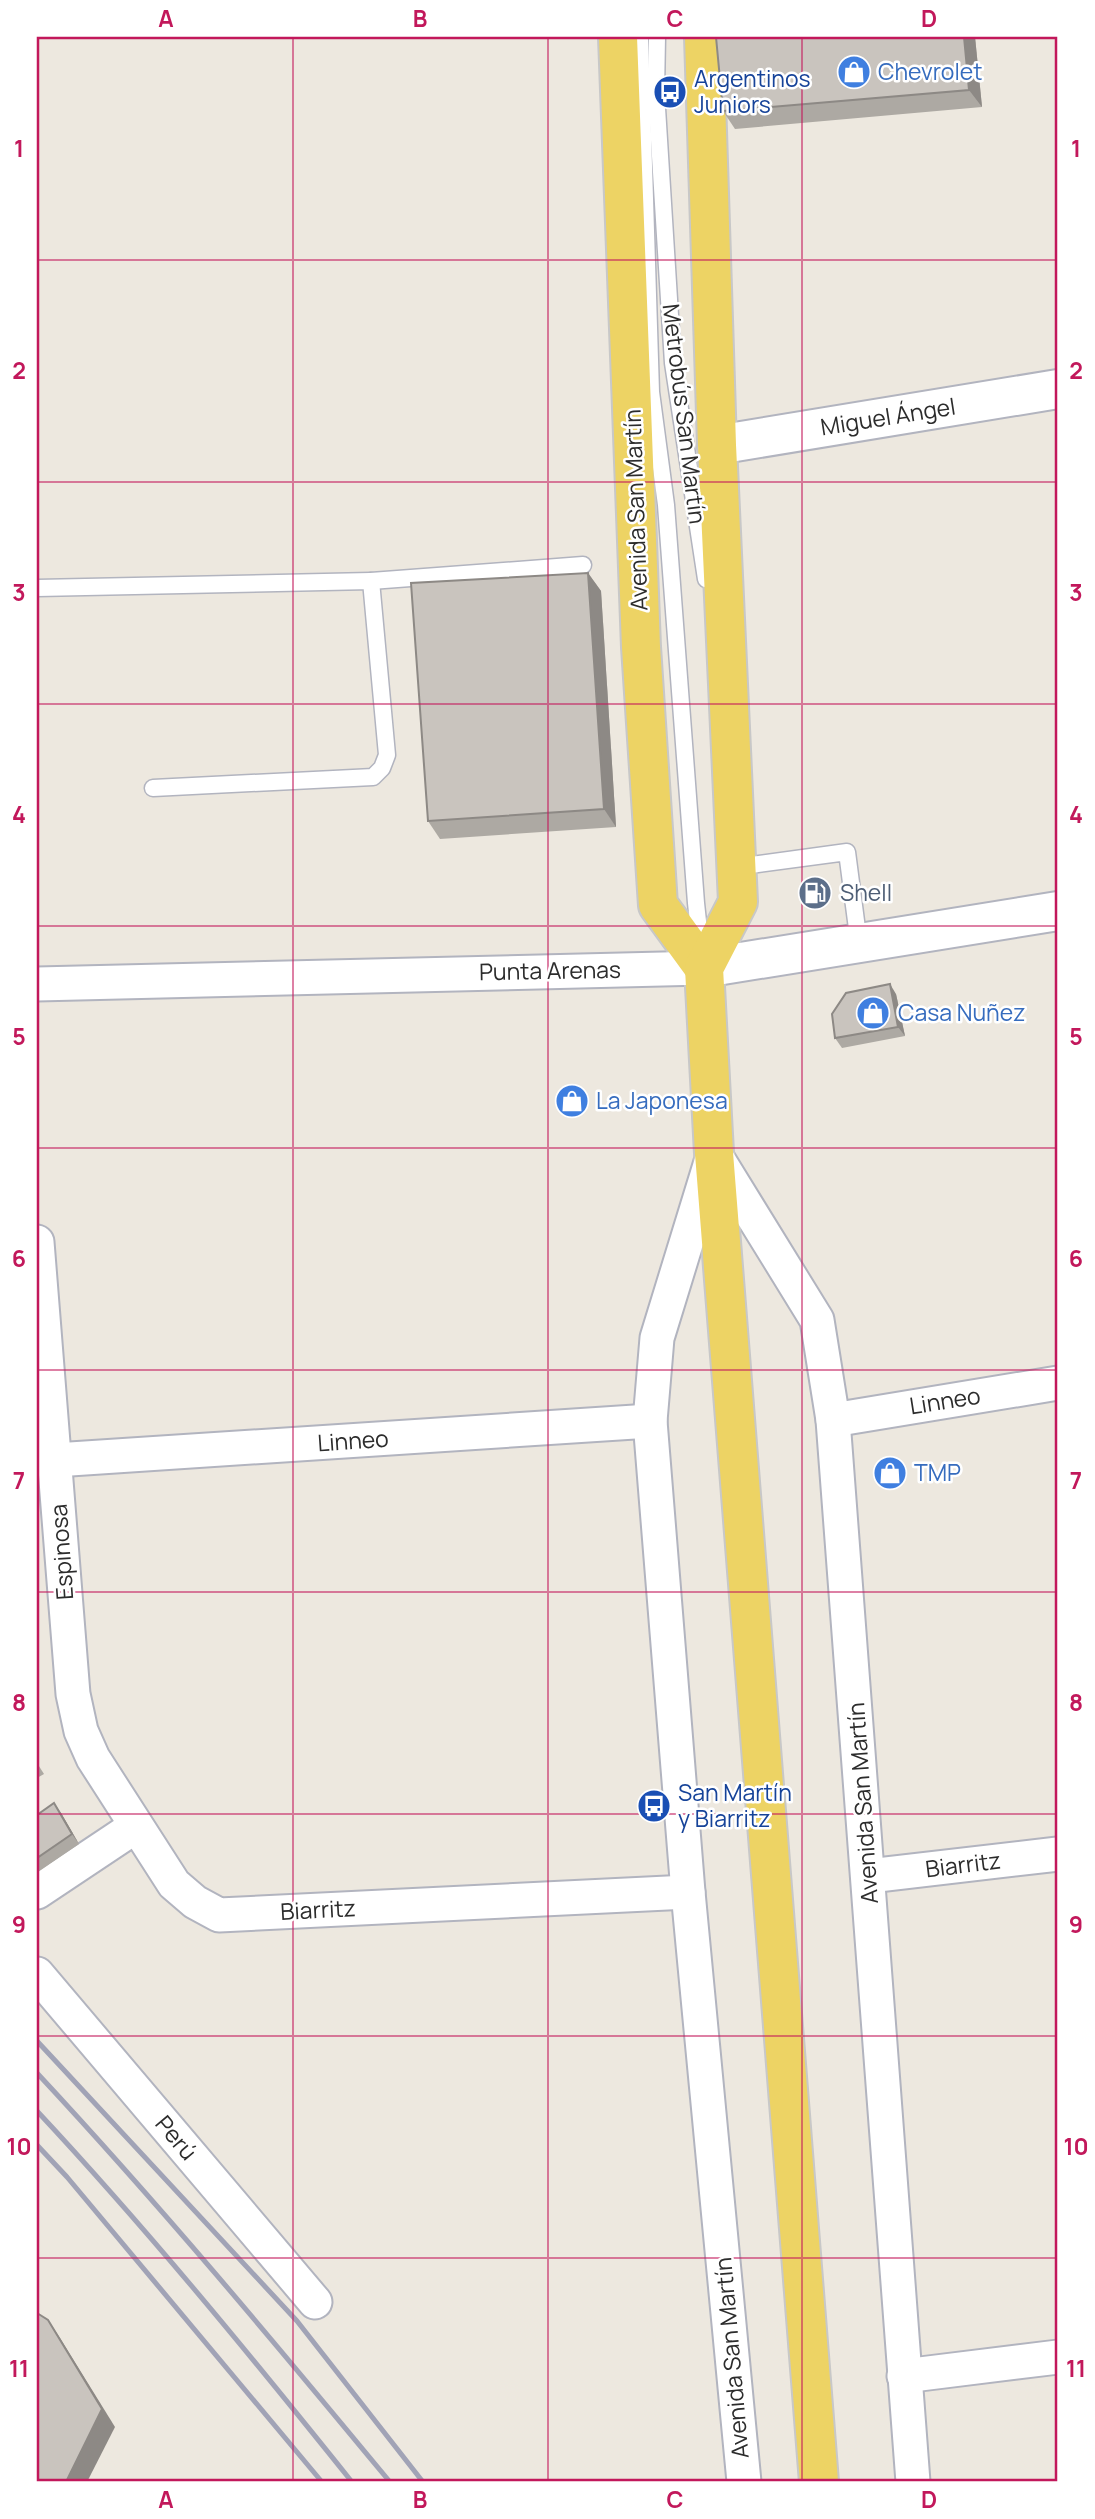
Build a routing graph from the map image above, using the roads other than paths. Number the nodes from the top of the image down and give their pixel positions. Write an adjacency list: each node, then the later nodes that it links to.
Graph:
1 (618, 37): 11 (main road, Avenida San Martín)
2 (640, 37): 7 (lane, Metrobús San Martín)
3 (657, 37): 12 (lane, Metrobús San Martín)
4 (704, 37): 6 (main road, Avenida San Martín)
5 (1058, 389): 6 (street, Miguel Ángel)
6 (717, 445): 12 (main road, Avenida San Martín)
7 (666, 505): 11 (lane, Metrobús San Martín); 17 (lane, Metrobús San Martín)
8 (583, 565): 9 (lane)
9 (371, 581): 10 (lane); 13 (lane)
10 (37, 589)
11 (641, 647): 17 (main road, Avenida San Martín)
12 (729, 748): 14 (main road, Avenida San Martín)
13 (153, 788)
14 (736, 867): 16 (lane); 17 (main road, Avenida San Martín)
15 (1058, 911): 16 (street, Punta Arenas)
16 (859, 944): 17 (street, Punta Arenas)
17 (704, 968): 18 (street, Punta Arenas); 19 (main road, Avenida San Martín)
18 (37, 984)
19 (714, 1153): 22 (street, Avenida San Martín); 23 (street, Avenida San Martín); 36 (main road, Avenida San Martín)
20 (37, 1242): 24 (street, Espinosa)
21 (1058, 1383): 22 (street, Linneo)
22 (833, 1420): 28 (street, Avenida San Martín)
23 (650, 1421): 24 (street, Linneo); 30 (street, Avenida San Martín)
24 (55, 1460): 25 (street, Espinosa)
25 (73, 1694): 26 (street, Biarritz)
26 (136, 1826): 29 (street); 30 (street, Biarritz)
27 (1058, 1854): 28 (street, Biarritz)
28 (869, 1876): 34 (street, Avenida San Martín)
29 (37, 1892)
30 (688, 1892): 35 (street, Avenida San Martín)
31 (37, 1974): 32 (street, Perú)
32 (316, 2302)
33 (1058, 2357): 34 (street)
34 (904, 2375): 37 (street, Avenida San Martín)
35 (744, 2482)
36 (819, 2482)
37 (913, 2482)

